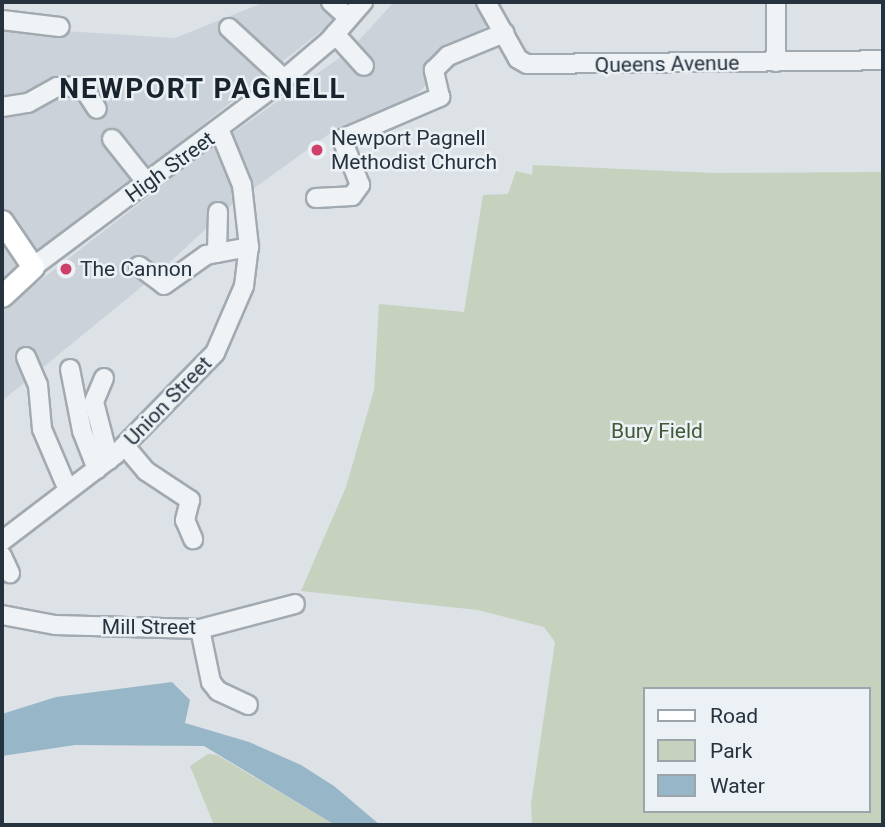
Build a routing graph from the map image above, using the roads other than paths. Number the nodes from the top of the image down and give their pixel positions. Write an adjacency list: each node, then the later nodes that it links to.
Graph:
1 (331, 2): 5 (street)
2 (363, 2): 5 (street, High Street)
3 (486, 2): 9 (street, Queens Avenue)
4 (776, 2): 12 (street)
5 (349, 18): 10 (street, High Street)
6 (2, 20): 7 (street)
7 (60, 27)
8 (229, 28): 14 (street)
9 (504, 33): 12 (street, Queens Avenue); 20 (street)
10 (335, 34): 13 (street); 14 (street, High Street)
11 (883, 61): 12 (street, Queens Avenue)
12 (776, 62)
13 (364, 66)
14 (284, 79): 17 (street, High Street)
15 (2, 107): 16 (street)
16 (97, 109)
17 (220, 131): 19 (street, High Street); 23 (street, Union Street)
18 (112, 139): 19 (street)
19 (147, 183): 26 (street, High Street)
20 (316, 198)
21 (218, 212): 24 (street)
22 (2, 221): 26 (main road)
23 (249, 247): 24 (street); 31 (street, Union Street)
24 (216, 253): 25 (street)
25 (139, 266)
26 (33, 267): 27 (main road, High Street)
27 (2, 296)
28 (26, 357): 33 (street)
29 (71, 369): 32 (street)
30 (104, 378): 32 (street)
31 (125, 446): 32 (street, Union Street); 34 (street)
32 (103, 464): 33 (street, Union Street)
33 (68, 490): 35 (street, Union Street)
34 (193, 540)
35 (2, 545): 36 (street)
36 (10, 573)
37 (295, 604): 39 (street, Mill Street)
38 (2, 615): 39 (street, Mill Street)
39 (200, 629): 40 (street)
40 (248, 705)

